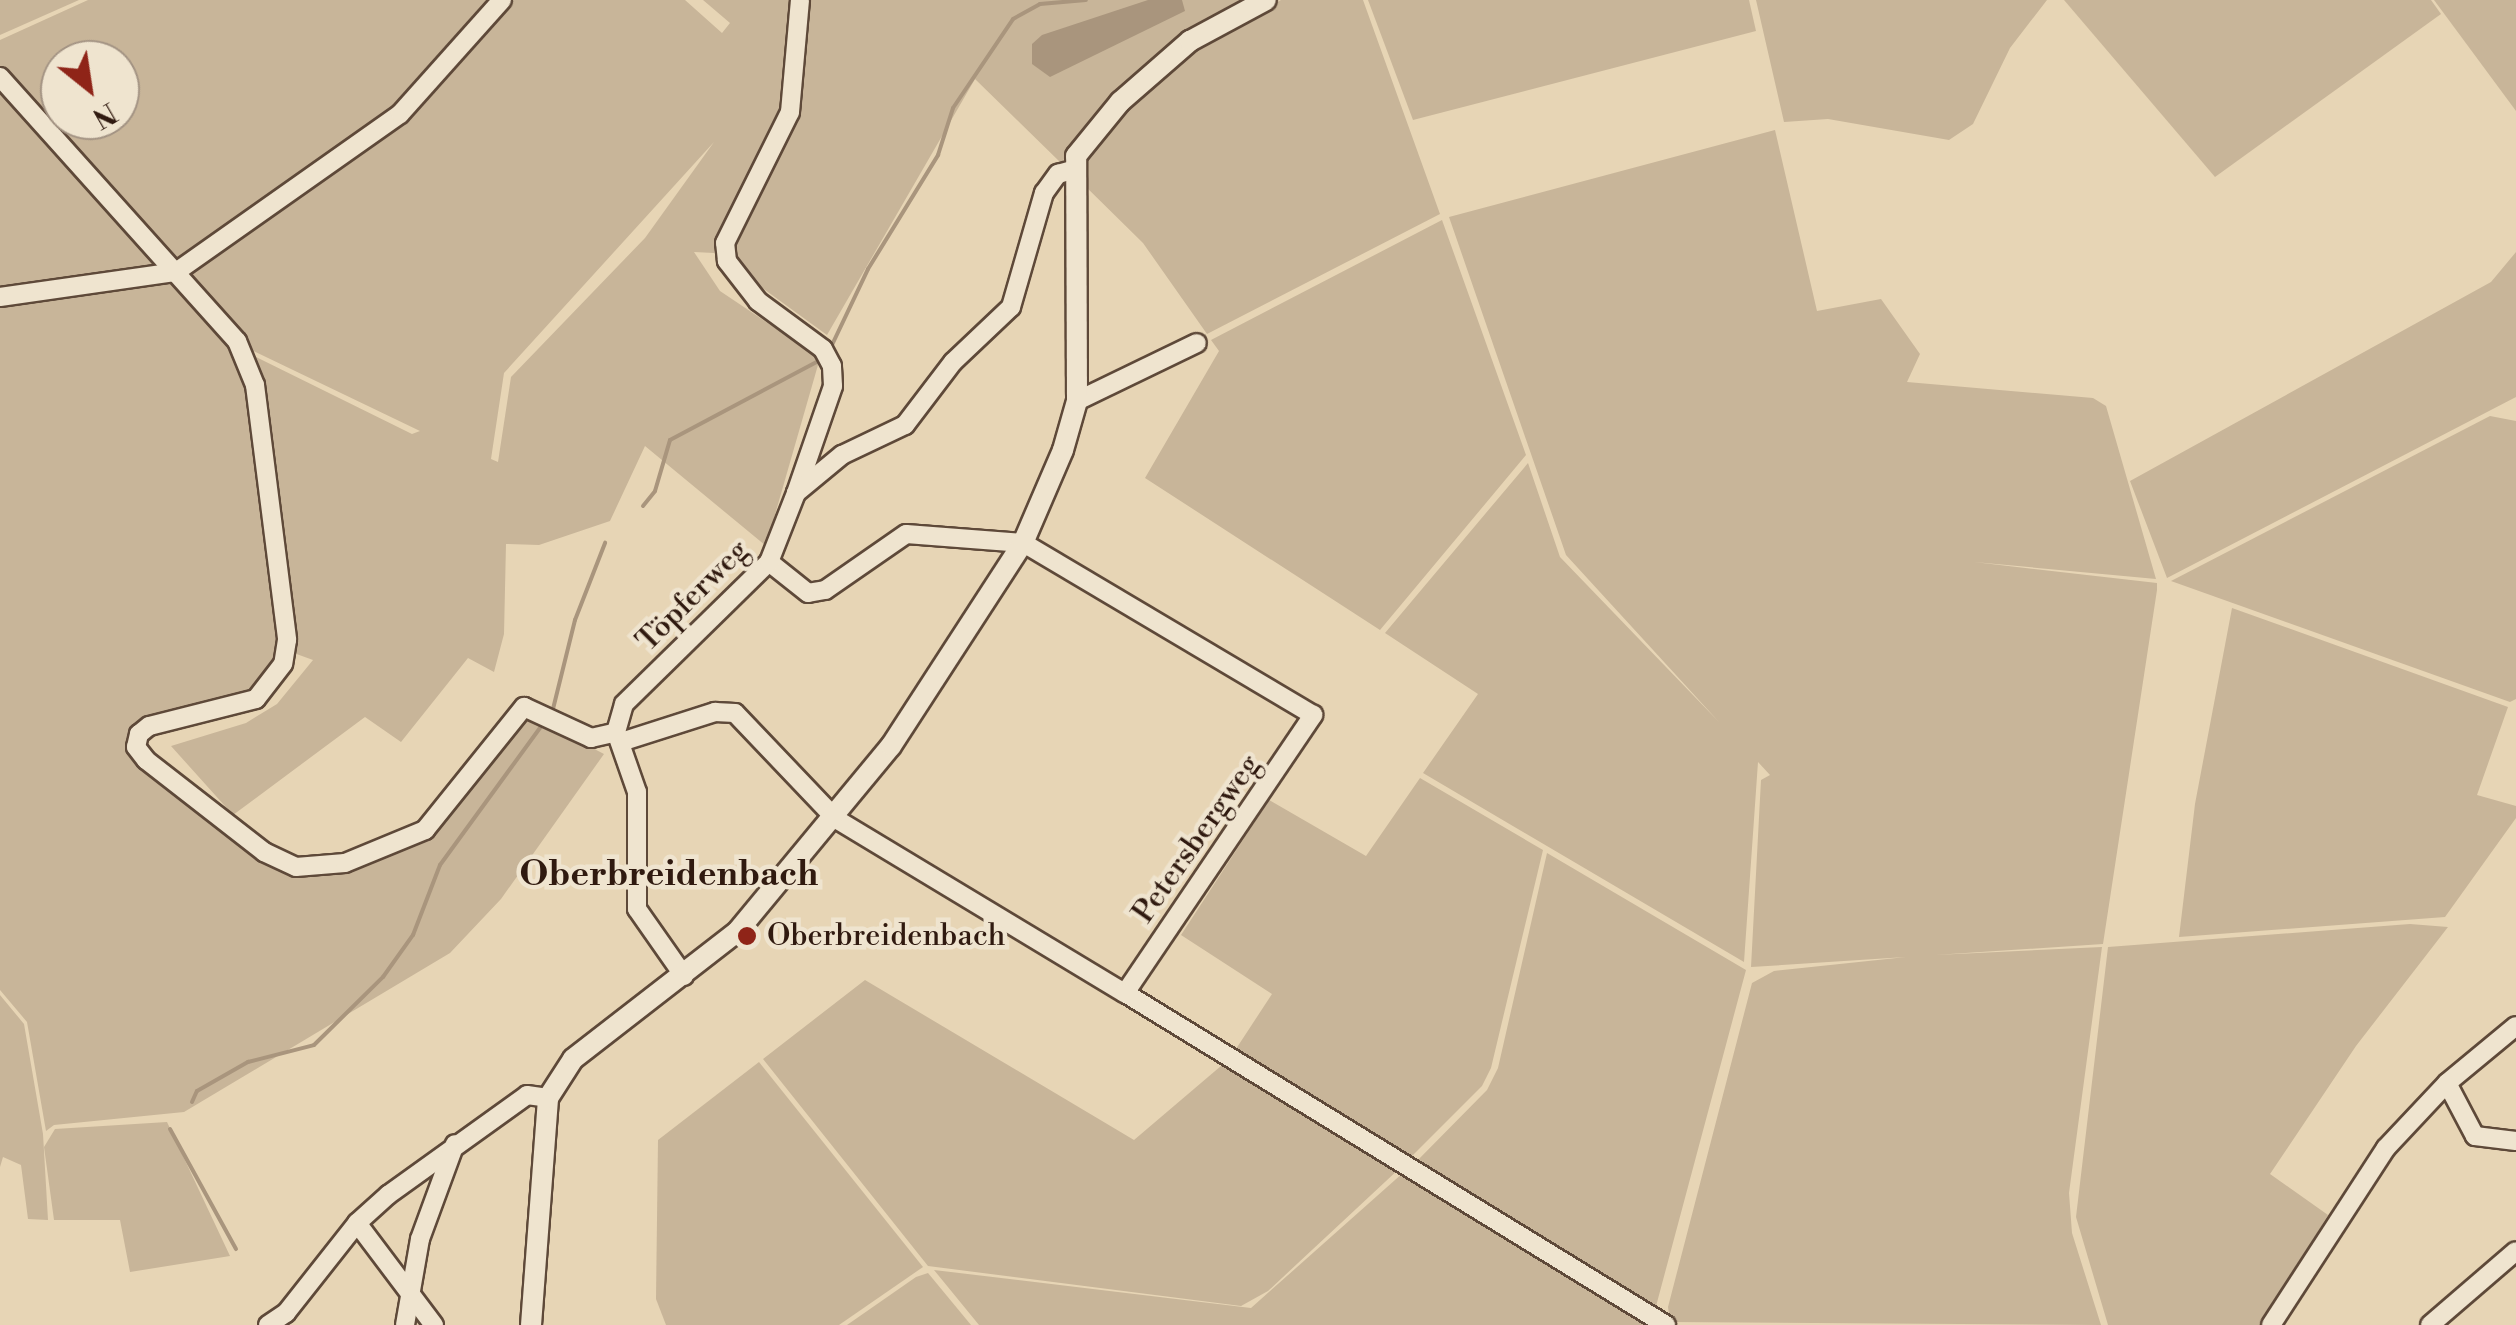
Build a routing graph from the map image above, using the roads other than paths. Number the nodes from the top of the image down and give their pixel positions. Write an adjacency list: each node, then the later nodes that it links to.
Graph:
1 (502, 0): 6 (street)
2 (800, 0): 10 (street)
3 (1266, 0): 5 (street)
4 (0, 77): 6 (street)
5 (1072, 170): 9 (street); 10 (street, Töpferweg)
6 (176, 272): 7 (street); 13 (street)
7 (0, 297)
8 (1197, 343): 9 (street)
9 (1076, 401): 11 (street)
10 (796, 494): 12 (street, Töpferweg)
11 (1023, 543): 12 (street); 14 (street); 16 (street, Petersbergweg)
12 (769, 562): 13 (street, Töpferweg)
13 (619, 738): 14 (street); 15 (street)
14 (836, 818): 15 (street); 16 (street)
15 (684, 976): 19 (street)
16 (1125, 993): 29 (street)
17 (2516, 1026): 18 (street)
18 (2447, 1083): 20 (street); 30 (street)
19 (548, 1098): 21 (street); 28 (street)
20 (2516, 1141)
21 (455, 1144): 22 (street); 24 (street)
22 (357, 1223): 24 (street); 25 (street)
23 (2516, 1251): 31 (street)
24 (410, 1296): 26 (street); 27 (street)
25 (268, 1325)
26 (405, 1325)
27 (434, 1325)
28 (531, 1325)
29 (1666, 1325)
30 (2271, 1325)
31 (2430, 1325)

